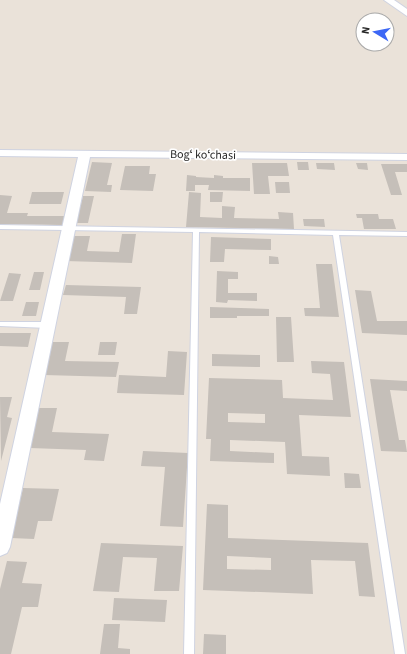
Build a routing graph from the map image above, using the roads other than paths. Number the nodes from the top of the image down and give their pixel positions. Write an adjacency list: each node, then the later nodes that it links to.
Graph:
1 (388, 0): 2 (street)
2 (407, 12)
3 (0, 153): 4 (street, Bogʻ koʻchasi)
4 (85, 154): 5 (street, Bogʻ koʻchasi); 7 (street)
5 (407, 157)
6 (0, 227): 7 (lane)
7 (69, 228): 8 (lane); 12 (street)
8 (196, 230): 9 (lane); 14 (lane)
9 (336, 234): 10 (lane); 15 (lane)
10 (407, 234)
11 (0, 324): 12 (lane)
12 (48, 325): 13 (street)
13 (0, 547)
14 (189, 654)
15 (400, 654)

